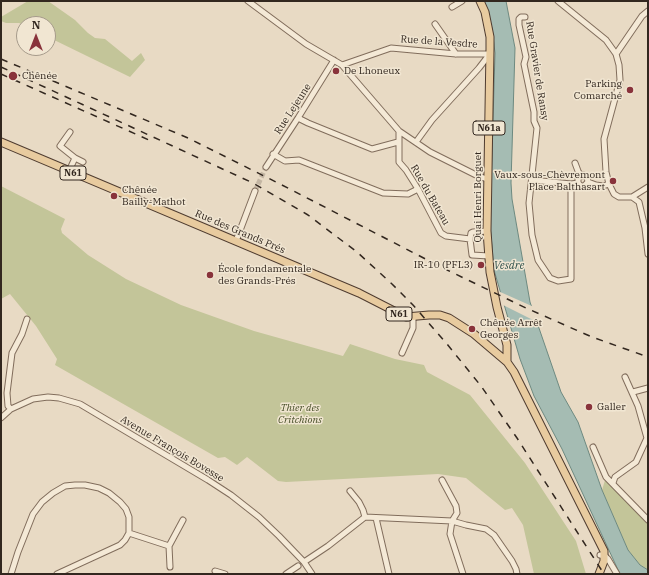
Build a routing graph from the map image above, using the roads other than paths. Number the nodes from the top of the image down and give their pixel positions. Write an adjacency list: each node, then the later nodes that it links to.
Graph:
1 (248, 1): 12 (street)
2 (462, 1): 5 (street)
3 (480, 1): 10 (main road, Quai Henri Borguet / N61a)
4 (558, 1): 11 (street)
5 (452, 7)
6 (648, 11): 11 (street)
7 (525, 17): 28 (street, Rue Gravier de Ransy)
8 (435, 24): 9 (street)
9 (456, 54): 10 (street, Rue de la Vesdre); 13 (street, Rue de la Vesdre)
10 (490, 54): 19 (street); 27 (main road, Quai Henri Borguet / N61a)
11 (616, 54): 32 (street)
12 (334, 60): 13 (street); 14 (street, Rue Lejeune)
13 (342, 65): 15 (street)
14 (298, 118): 18 (street); 20 (street, Rue Lejeune)
15 (399, 131): 18 (street); 19 (street)
16 (70, 132): 21 (street)
17 (1, 142): 25 (main road, Rue des Grands Prés / N61)
18 (398, 142): 34 (street, Rue du Bateau)
19 (416, 142): 27 (street)
20 (273, 154): 24 (street, Rue Lejeune); 34 (street)
21 (74, 158): 22 (street); 25 (street)
22 (83, 162)
23 (575, 163): 26 (street)
24 (266, 167)
25 (69, 171): 39 (main road, Rue des Grands Prés / N61)
26 (581, 176): 29 (street); 30 (street)
27 (488, 179): 37 (main road, Quai Henri Borguet / N61a)
28 (532, 180): 31 (street); 31 (street, Rue Gravier de Ransy)
29 (588, 182): 30 (street); 32 (street)
30 (578, 183): 31 (street)
31 (571, 184)
32 (609, 184): 36 (street)
33 (648, 187): 36 (street)
34 (418, 189): 38 (street, Rue du Bateau)
35 (255, 191): 39 (street)
36 (632, 197): 40 (street)
37 (487, 231): 38 (street); 41 (main road, Quai Henri Borguet / N61a)
38 (470, 239): 41 (street)
39 (236, 241): 42 (main road, Rue des Grands Prés / N61)
40 (648, 254)
41 (489, 256): 44 (main road, Quai Henri Borguet / N61a)
42 (413, 317): 45 (main road, Rue des Grands Prés / N61); 46 (street)
43 (27, 319): 51 (street)
44 (507, 345): 45 (main road); 47 (main road, Quai Henri Borguet)
45 (497, 352): 47 (main road, Rue des Grands Prés / N61)
46 (402, 353)
47 (507, 362): 64 (main road, N61)
48 (625, 377): 50 (street)
49 (648, 388): 50 (street)
50 (633, 392): 55 (street)
51 (11, 409): 52 (street, Avenue François Bovesse); 65 (street, Avenue François Bovesse)
52 (1, 418)
53 (593, 448): 55 (street)
54 (442, 480): 61 (street)
55 (614, 483): 60 (street)
56 (350, 491): 57 (street)
57 (365, 517): 58 (street); 65 (street)
58 (376, 518): 61 (street); 74 (street)
59 (183, 520): 63 (street)
60 (648, 520)
61 (452, 521): 75 (street); 76 (street)
62 (129, 533): 63 (street); 69 (street); 70 (street)
63 (169, 546): 67 (street)
64 (602, 556): 77 (main road, N61); 78 (main road, N61); 79 (street)
65 (304, 562): 73 (street, Avenue François Bovesse)
66 (298, 566): 72 (street)
67 (170, 567)
68 (216, 571): 71 (street)
69 (12, 574)
70 (57, 574)
71 (225, 574)
72 (286, 574)
73 (312, 574)
74 (389, 574)
75 (463, 574)
76 (517, 574)
77 (594, 574)
78 (599, 574)
79 (617, 574)

